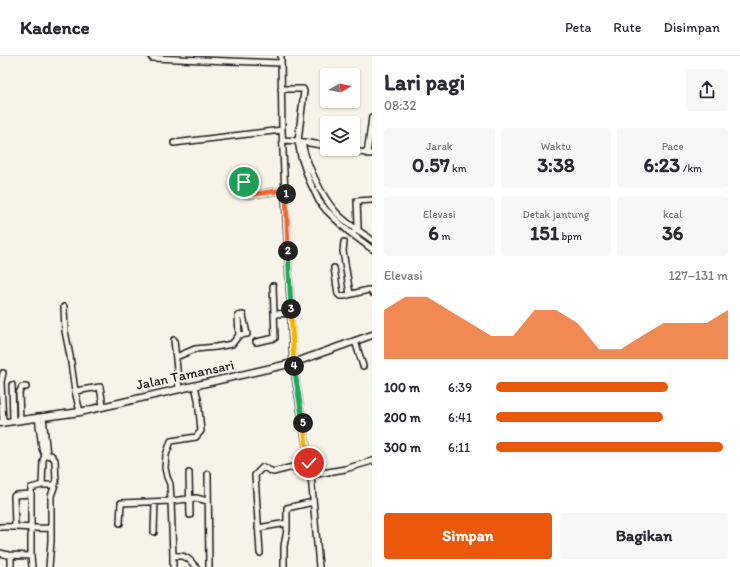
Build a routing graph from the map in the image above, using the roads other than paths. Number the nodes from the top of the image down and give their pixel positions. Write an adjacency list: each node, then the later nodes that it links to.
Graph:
1 (229, 56): 6 (street)
2 (281, 56): 7 (street)
3 (166, 57): 4 (street); 5 (street)
4 (152, 58)
5 (182, 58): 6 (street)
6 (229, 62): 7 (street)
7 (280, 63): 8 (street)
8 (281, 89): 10 (street); 12 (street)
9 (372, 117): 15 (street)
10 (282, 130): 11 (street); 13 (street)
11 (283, 140): 12 (street); 17 (street)
12 (300, 141): 14 (street); 19 (street); 20 (street)
13 (174, 143)
14 (320, 145)
15 (369, 154)
16 (244, 182): 17 (street)
17 (285, 190): 29 (street)
18 (372, 200): 19 (street)
19 (358, 230): 20 (street); 21 (street)
20 (352, 233): 23 (street)
21 (372, 240)
22 (344, 242): 27 (street)
23 (372, 249)
24 (334, 268): 27 (street)
25 (273, 286): 30 (street)
26 (372, 293): 27 (street)
27 (350, 294)
28 (64, 307): 44 (street)
29 (291, 313): 30 (street); 37 (street)
30 (275, 314): 35 (street)
31 (372, 335): 34 (main road, Jalan Tamansari)
32 (239, 336): 36 (street)
33 (174, 340): 36 (street)
34 (355, 341): 37 (main road, Jalan Tamansari); 38 (street)
35 (256, 342)
36 (176, 357): 43 (street)
37 (293, 364): 41 (main road, Jalan Tamansari); 53 (street)
38 (363, 366)
39 (3, 373): 50 (street)
40 (12, 385): 49 (street)
41 (195, 386): 43 (main road, Jalan Tamansari); 61 (street)
42 (26, 387): 48 (street)
43 (179, 389): 45 (main road, Jalan Tamansari)
44 (75, 391): 45 (street); 46 (street)
45 (103, 406): 46 (main road, Jalan Tamansari)
46 (80, 412): 47 (main road, Jalan Tamansari)
47 (41, 417): 48 (main road, Jalan Tamansari); 51 (street)
48 (20, 420): 49 (main road, Jalan Tamansari)
49 (13, 421): 50 (main road, Jalan Tamansari)
50 (1, 423)
51 (46, 455): 57 (street); 58 (street)
52 (372, 461): 56 (street)
53 (309, 463): 56 (street); 71 (street)
54 (189, 473): 60 (street)
55 (208, 474): 62 (street)
56 (311, 475): 64 (street)
57 (42, 485): 58 (street); 59 (street)
58 (55, 485): 70 (street)
59 (31, 494): 68 (street); 72 (street)
60 (190, 498): 61 (street); 62 (street); 65 (street)
61 (171, 501): 63 (street); 78 (street)
62 (208, 501): 84 (street)
63 (155, 502): 66 (street); 73 (street)
64 (313, 502): 67 (street); 86 (street)
65 (190, 515)
66 (120, 523)
67 (287, 523): 71 (street); 85 (street)
68 (15, 526): 69 (street); 72 (street)
69 (0, 527)
70 (51, 528): 72 (street); 81 (street)
71 (258, 528): 75 (street)
72 (31, 529): 77 (street)
73 (154, 532)
74 (0, 553): 76 (street)
75 (260, 553)
76 (12, 556): 77 (street); 79 (street)
77 (31, 556): 80 (street)
78 (173, 556): 82 (street); 83 (street)
79 (11, 567)
80 (32, 567)
81 (50, 567)
82 (173, 567)
83 (196, 567)
84 (208, 567)
85 (284, 567)
86 (319, 567)

